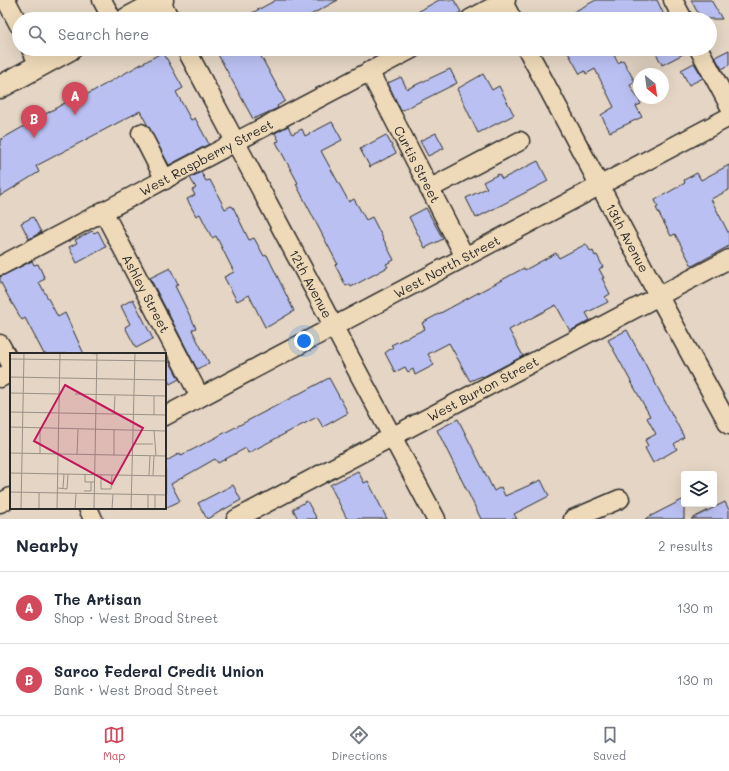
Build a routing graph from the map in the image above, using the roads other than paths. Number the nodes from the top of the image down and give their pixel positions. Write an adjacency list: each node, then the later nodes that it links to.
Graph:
1 (6, 0): 6 (street)
2 (102, 0): 7 (street)
3 (673, 0): 11 (street)
4 (504, 1): 9 (street); 10 (street)
5 (163, 5): 8 (main road)
6 (12, 12)
7 (108, 12)
8 (145, 12)
9 (483, 12)
10 (509, 12)
11 (679, 12)
12 (190, 56): 22 (street, 12th Avenue)
13 (398, 56): 17 (street, West Raspberry Street)
14 (532, 56): 25 (street, 13th Avenue)
15 (703, 56): 19 (street)
16 (36, 57): 18 (main road)
17 (369, 71): 22 (street, West Raspberry Street); 26 (street, Curtis Street)
18 (0, 87)
19 (729, 104)
20 (729, 117): 25 (street, West North Street)
21 (141, 133): 24 (street)
22 (235, 141): 24 (street, West Raspberry Street); 32 (street, 12th Avenue)
23 (520, 141): 26 (street)
24 (165, 180): 27 (street, West Raspberry Street)
25 (600, 186): 28 (street, West North Street); 31 (street, 13th Avenue)
26 (429, 188): 28 (street, Curtis Street)
27 (103, 211): 30 (street, West Raspberry Street); 37 (street, Ashley Street)
28 (465, 257): 32 (street, West North Street)
29 (729, 259): 31 (street, West Burton Street)
30 (0, 266)
31 (658, 295): 39 (street, 13th Avenue); 40 (street, West Burton Street)
32 (333, 327): 37 (street, West North Street); 40 (street, 12th Avenue)
33 (0, 344): 34 (street)
34 (10, 362)
35 (10, 373): 36 (street)
36 (0, 378)
37 (200, 397): 38 (street, West North Street)
38 (166, 415)
39 (729, 425)
40 (392, 438): 45 (street, West Burton Street); 48 (street, 12th Avenue)
41 (10, 498): 43 (street)
42 (620, 499): 49 (street)
43 (0, 503)
44 (88, 509): 46 (street)
45 (263, 513): 47 (street, West Burton Street)
46 (93, 519)
47 (236, 519)
48 (436, 519)
49 (573, 519)

